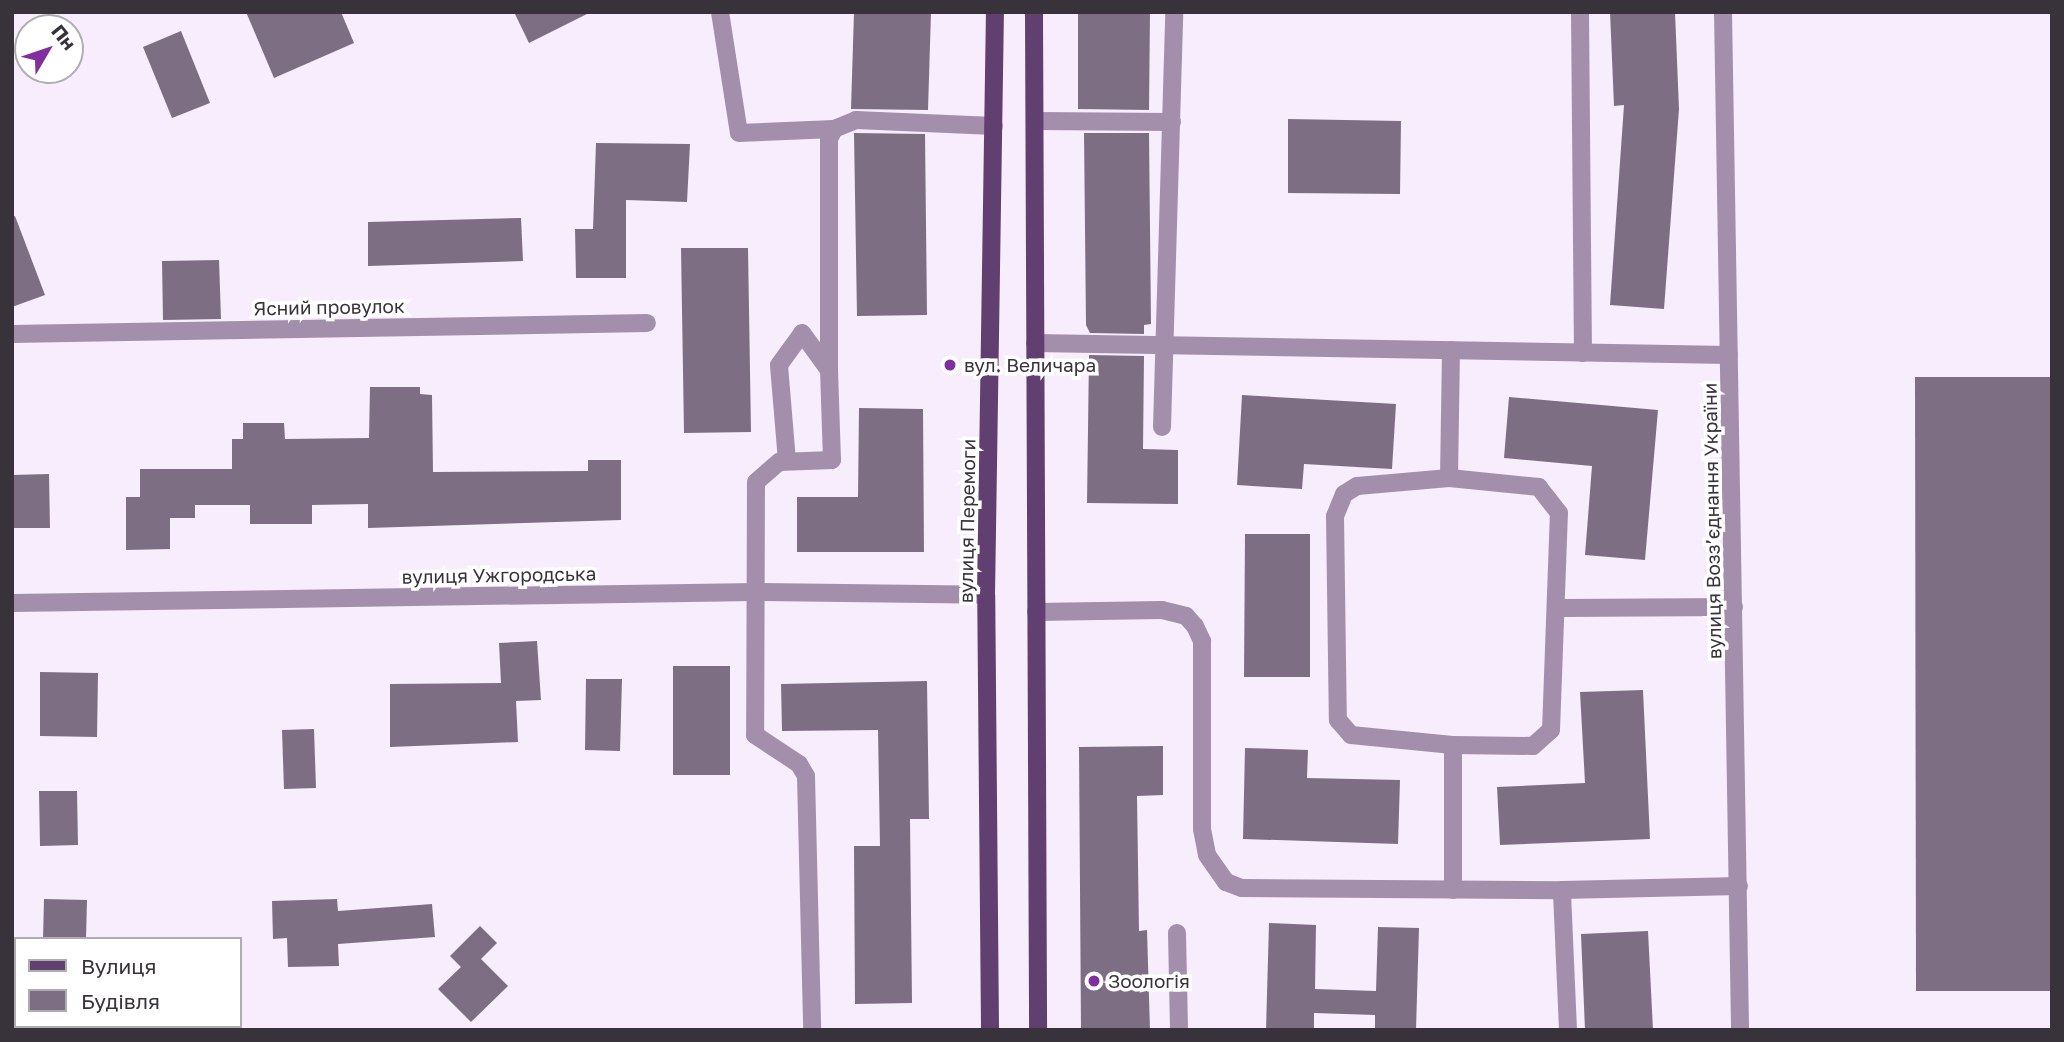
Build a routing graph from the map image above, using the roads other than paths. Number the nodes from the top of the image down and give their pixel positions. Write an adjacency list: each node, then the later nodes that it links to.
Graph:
1 (720, 12): 10 (street)
2 (995, 12): 9 (main road, вулиця Перемоги)
3 (1034, 12): 7 (main road)
4 (1174, 12): 8 (street)
5 (1580, 12): 16 (street)
6 (1723, 12): 17 (street, вулиця Воззʼєднання України)
7 (1035, 121): 8 (street); 13 (main road)
8 (1172, 122): 14 (street)
9 (994, 126): 10 (street); 23 (main road, вулиця Перемоги)
10 (834, 129): 18 (street)
11 (647, 323): 12 (street, Ясний провулок)
12 (12, 334)
13 (1035, 343): 14 (street); 27 (main road)
14 (1166, 345): 15 (street); 19 (street)
15 (1451, 350): 16 (street); 21 (street)
16 (1583, 353): 17 (street)
17 (1729, 355): 25 (street, вулиця Воззʼєднання України)
18 (830, 370): 20 (street); 20 (street)
19 (1162, 427)
20 (787, 461): 22 (street)
21 (1449, 478): 26 (street); 28 (street)
22 (755, 592): 23 (street, вулиця Ужгородська); 24 (street, вулиця Ужгородська); 33 (street)
23 (986, 595): 34 (main road, вулиця Перемоги)
24 (12, 603)
25 (1734, 607): 26 (street); 29 (street, вулиця Воззʼєднання України)
26 (1560, 608): 28 (street)
27 (1036, 612): 30 (street); 35 (main road)
28 (1453, 745): 30 (street)
29 (1739, 886): 31 (street); 38 (street, вулиця Воззʼєднання України)
30 (1453, 890): 31 (street)
31 (1562, 890): 37 (street)
32 (1177, 933): 36 (street)
33 (812, 1030)
34 (990, 1030)
35 (1038, 1030)
36 (1179, 1030)
37 (1567, 1030)
38 (1740, 1030)

